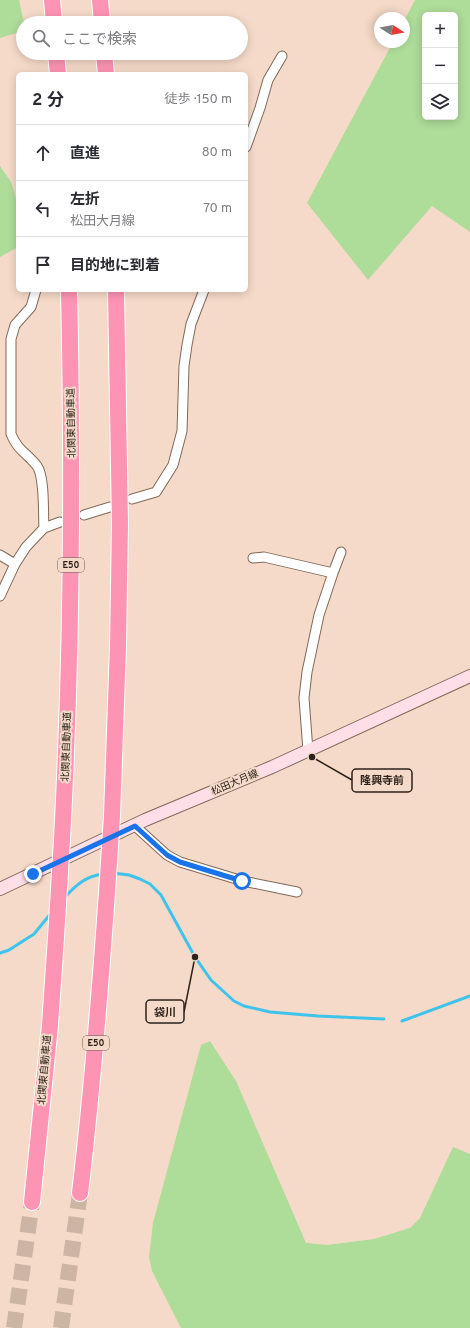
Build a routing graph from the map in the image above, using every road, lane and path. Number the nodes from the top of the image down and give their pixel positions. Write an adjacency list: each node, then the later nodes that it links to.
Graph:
1 (52, 0): 3 (highway)
2 (100, 0): 4 (highway)
3 (53, 16)
4 (101, 16)
5 (282, 56): 10 (street)
6 (57, 60): 8 (highway)
7 (105, 60): 9 (highway)
8 (58, 72)
9 (106, 72)
10 (248, 141)
11 (35, 292): 19 (street)
12 (69, 292): 32 (highway, 北関東自動車道 / E50, bridge)
13 (116, 292): 31 (highway, E50, bridge)
14 (203, 292): 15 (street)
15 (132, 499)
16 (110, 507): 17 (street)
17 (84, 515)
18 (60, 522): 19 (street)
19 (44, 528): 23 (street)
20 (342, 552): 24 (street)
21 (0, 555): 23 (street)
22 (253, 558): 24 (street)
23 (15, 564): 25 (street)
24 (333, 574): 27 (street)
25 (0, 596)
26 (470, 676): 27 (main road, 松田大月線)
27 (308, 751): 28 (main road, 松田大月線)
28 (135, 826): 29 (main road, 松田大月線); 30 (street)
29 (0, 889)
30 (296, 892)
31 (80, 1194)
32 (32, 1202)

